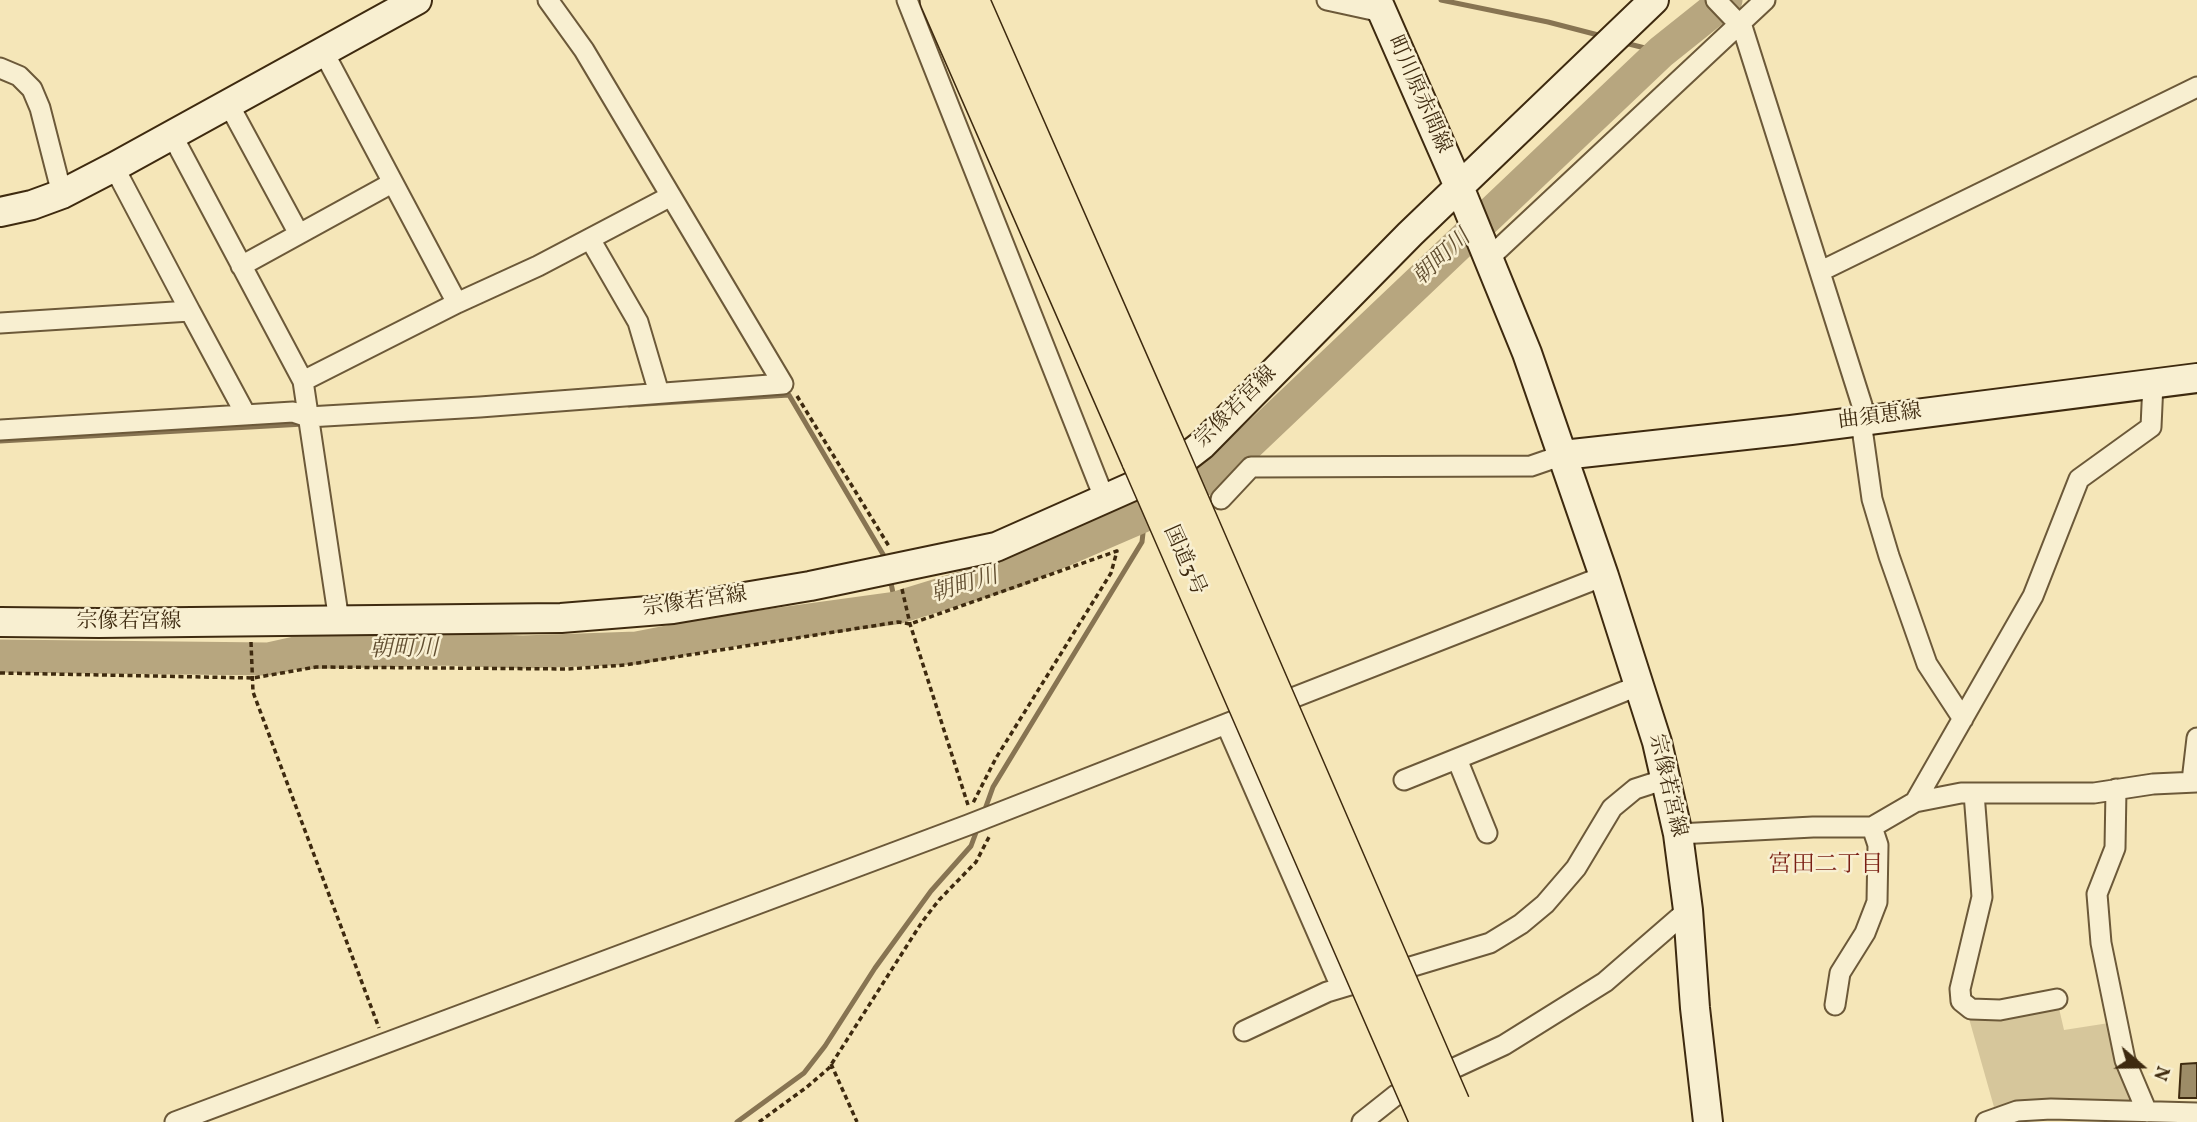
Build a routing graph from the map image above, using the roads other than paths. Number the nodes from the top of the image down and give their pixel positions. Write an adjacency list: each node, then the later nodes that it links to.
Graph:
1 (418, 0): 12 (main road)
2 (548, 0): 21 (street)
3 (907, 0): 42 (street)
4 (938, 0): 39 (highway, 国道3号)
5 (971, 0): 39 (highway, 国道3号)
6 (1327, 0): 10 (street)
7 (1654, 0): 19 (main road)
8 (1716, 0): 11 (street)
9 (1765, 0): 11 (street)
10 (1380, 6): 19 (main road, 町川原赤間線)
11 (1740, 23): 25 (street); 27 (street)
12 (323, 51): 15 (main road); 18 (street)
13 (0, 68): 20 (street)
14 (2197, 87): 27 (street)
15 (228, 103): 16 (main road); 23 (street)
16 (172, 135): 17 (main road); 26 (street)
17 (114, 167): 20 (main road); 29 (street)
18 (393, 183): 23 (street); 28 (street)
19 (1460, 189): 25 (main road, 宗像若宮線); 42 (main road, 宗像若宮線)
20 (62, 194): 22 (main road)
21 (671, 196): 24 (street); 34 (street)
22 (0, 212)
23 (299, 234): 26 (street)
24 (590, 239): 28 (street); 34 (street)
25 (1488, 259): 40 (main road, 宗像若宮線)
26 (241, 266): 32 (street)
27 (1821, 271): 37 (street)
28 (457, 303): 32 (street)
29 (190, 311): 30 (street); 35 (street)
30 (0, 323)
31 (2197, 378): 33 (main road, 曲須恵線)
32 (303, 381): 36 (street)
33 (2153, 383): 37 (main road, 曲須恵線); 47 (street)
34 (659, 393): 36 (street)
35 (246, 415): 36 (street); 38 (street)
36 (309, 417): 44 (street)
37 (1861, 421): 40 (main road, 曲須恵線); 47 (street)
38 (0, 430)
39 (1153, 453): 67 (highway, 国道3号, bridge)
40 (1563, 455): 41 (street); 43 (main road, 宗像若宮線)
41 (1222, 499)
42 (1105, 500): 44 (main road, 宗像若宮線)
43 (1604, 576): 46 (main road, 宗像若宮線); 48 (street)
44 (340, 621): 45 (main road, 宗像若宮線)
45 (0, 622)
46 (1640, 685): 50 (street); 51 (main road, 宗像若宮線)
47 (1963, 719): 56 (street)
48 (1226, 724): 61 (street); 68 (street)
49 (2197, 738): 53 (street)
50 (1457, 759): 52 (street); 58 (street)
51 (1666, 779): 59 (main road, 宗像若宮線); 61 (street)
52 (1404, 780)
53 (2194, 781): 54 (street)
54 (2116, 789): 55 (street); 65 (street)
55 (1974, 793): 56 (street); 62 (street)
56 (1915, 802): 57 (street)
57 (1872, 827): 59 (street); 63 (street)
58 (1487, 833)
59 (1678, 834): 60 (main road, 宗像若宮線)
60 (1688, 910): 69 (street); 70 (main road, 宗像若宮線)
61 (1341, 987): 64 (street)
62 (2057, 999)
63 (1835, 1004)
64 (1244, 1031)
65 (2147, 1112): 66 (street); 71 (street)
66 (2197, 1113)
67 (1441, 1116)
68 (175, 1122)
69 (1363, 1122)
70 (1708, 1122)
71 (1986, 1122)

